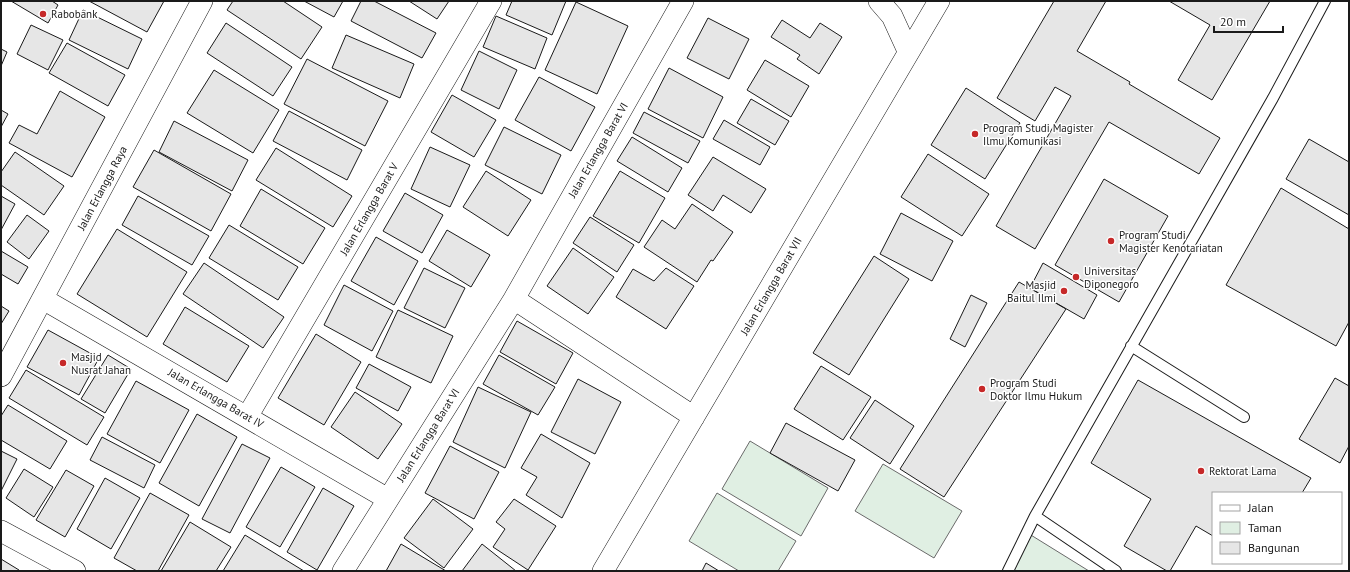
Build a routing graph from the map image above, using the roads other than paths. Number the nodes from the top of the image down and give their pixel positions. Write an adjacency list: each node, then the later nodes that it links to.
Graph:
1 (202, 1): 9 (street, Jalan Erlangga Raya)
2 (492, 1): 12 (street, Jalan Erlangga Barat V)
3 (683, 1): 8 (street, Jalan Erlangga Barat VI)
4 (879, 1): 7 (street)
5 (939, 1): 7 (street, Jalan Erlangga Barat VII)
6 (1325, 1): 10 (lane)
7 (908, 51): 13 (street, Jalan Erlangga Barat VII)
8 (514, 298): 13 (street); 15 (street, Jalan Erlangga Barat VI)
9 (43, 299): 11 (street, Jalan Erlangga Raya); 12 (street, Jalan Erlangga Barat IV)
10 (1131, 346): 14 (lane); 16 (lane)
11 (1, 376)
12 (247, 417): 15 (street, Jalan Erlangga Barat IV)
13 (694, 417): 20 (street, Jalan Erlangga Barat VII)
14 (1244, 417)
15 (388, 499): 19 (street, Jalan Erlangga Barat VI)
16 (1035, 516): 21 (lane); 22 (lane)
17 (1, 532): 18 (street)
18 (75, 571)
19 (343, 571)
20 (603, 571)
21 (1008, 571)
22 (1116, 571)

